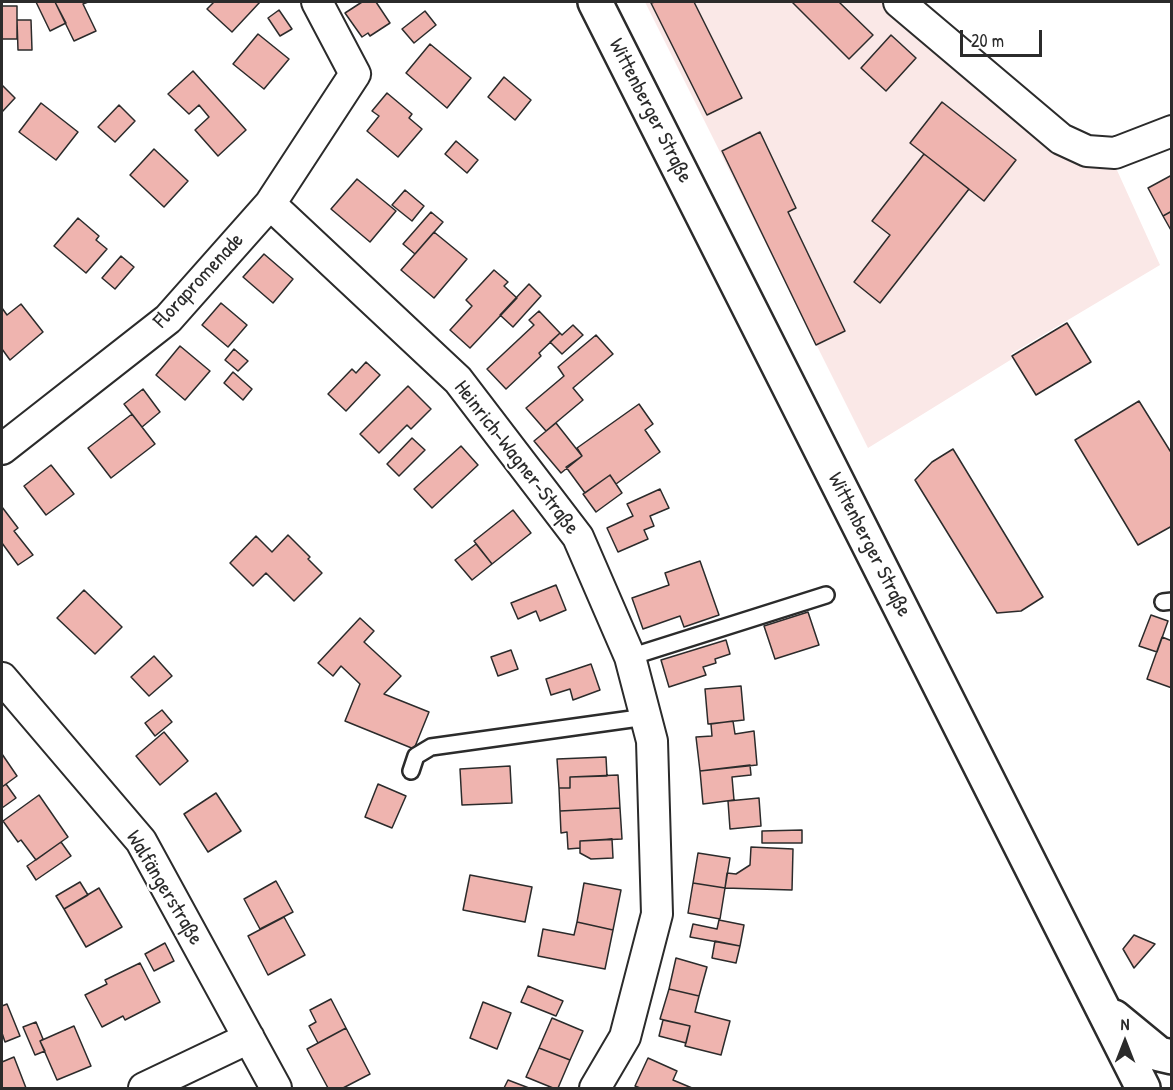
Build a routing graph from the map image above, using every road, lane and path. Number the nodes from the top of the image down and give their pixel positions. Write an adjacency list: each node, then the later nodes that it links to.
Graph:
1 (317, 2): 5 (street, Florapromenade)
2 (595, 2): 12 (main road, Wittenberger Straße)
3 (899, 2): 4 (street)
4 (1172, 131)
5 (270, 204): 6 (street, Florapromenade); 8 (street, Heinrich-Wagner-Straße)
6 (2, 449)
7 (826, 595): 8 (lane)
8 (630, 657): 10 (street, Heinrich-Wagner-Straße)
9 (2, 678): 13 (street, Walfängerstraße)
10 (646, 717): 11 (lane); 17 (street, Heinrich-Wagner-Straße)
11 (411, 771)
12 (1102, 1006): 14 (main road); 18 (main road, Wittenberger Straße)
13 (249, 1038): 15 (street); 16 (street, Walfängerstraße)
14 (1172, 1057)
15 (144, 1089)
16 (276, 1089)
17 (595, 1089)
18 (1143, 1089)

